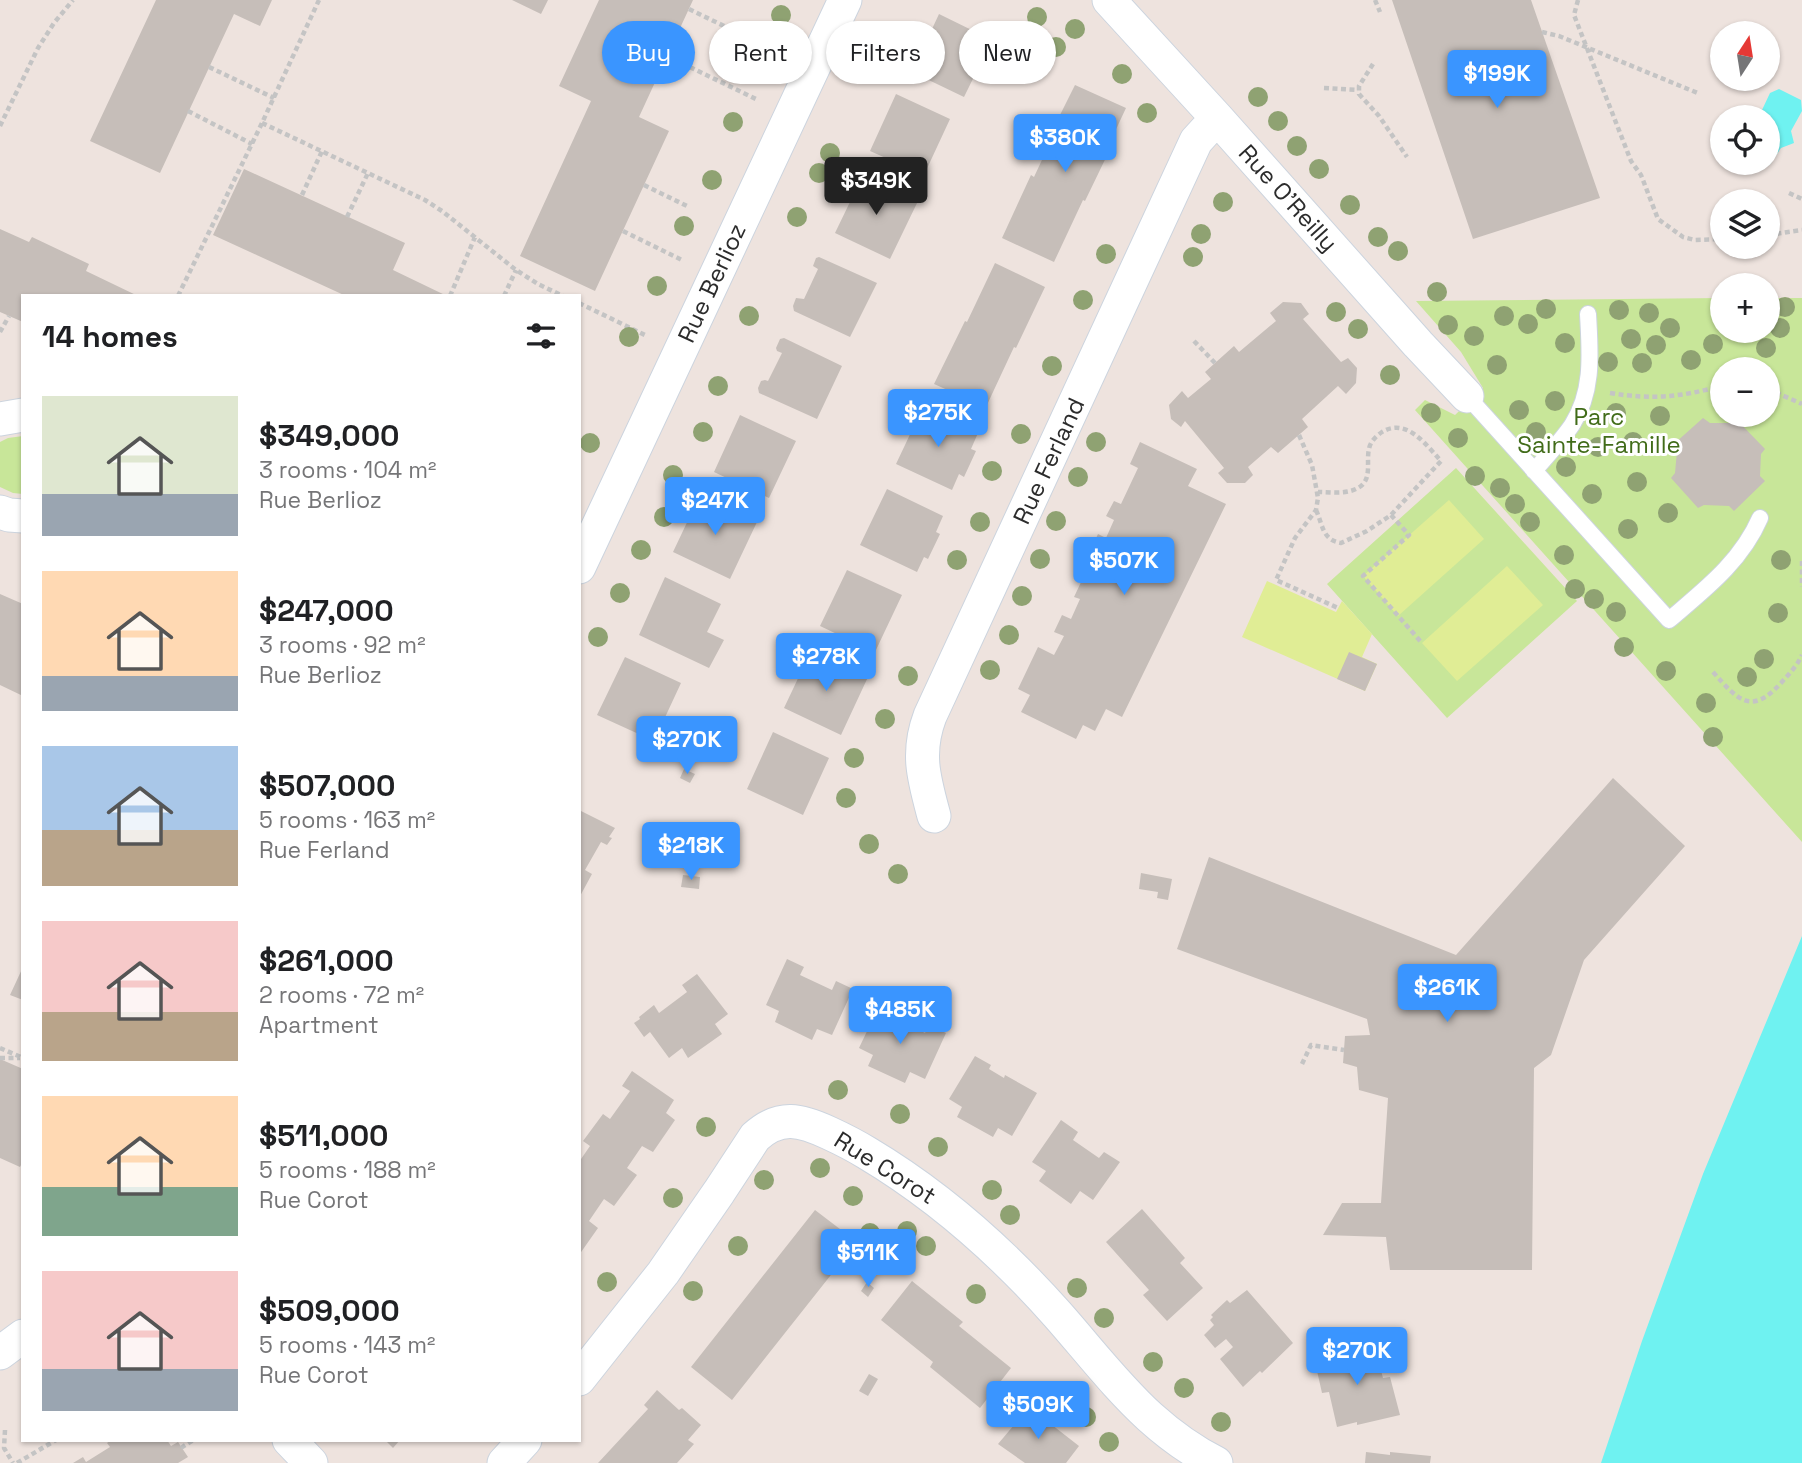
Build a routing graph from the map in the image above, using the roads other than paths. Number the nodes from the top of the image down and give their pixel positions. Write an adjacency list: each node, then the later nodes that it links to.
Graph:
1 (845, 0): 12 (street, Rue Berlioz)
2 (1109, 0): 3 (street, Rue O'Reilly)
3 (1217, 118): 5 (street, Rue O'Reilly); 13 (street, Rue Ferland)
4 (1588, 314): 8 (lane)
5 (1467, 396): 8 (lane)
6 (21, 415): 7 (street)
7 (0, 419)
8 (1534, 471): 11 (lane)
9 (0, 512): 10 (street)
10 (21, 516)
11 (1760, 518)
12 (581, 563)
13 (934, 816)
14 (21, 1337): 15 (street)
15 (0, 1353)
16 (581, 1376): 21 (street, Rue Corot)
17 (291, 1442): 19 (street)
18 (523, 1442): 20 (street)
19 (311, 1463)
20 (504, 1463)
21 (1216, 1463)

